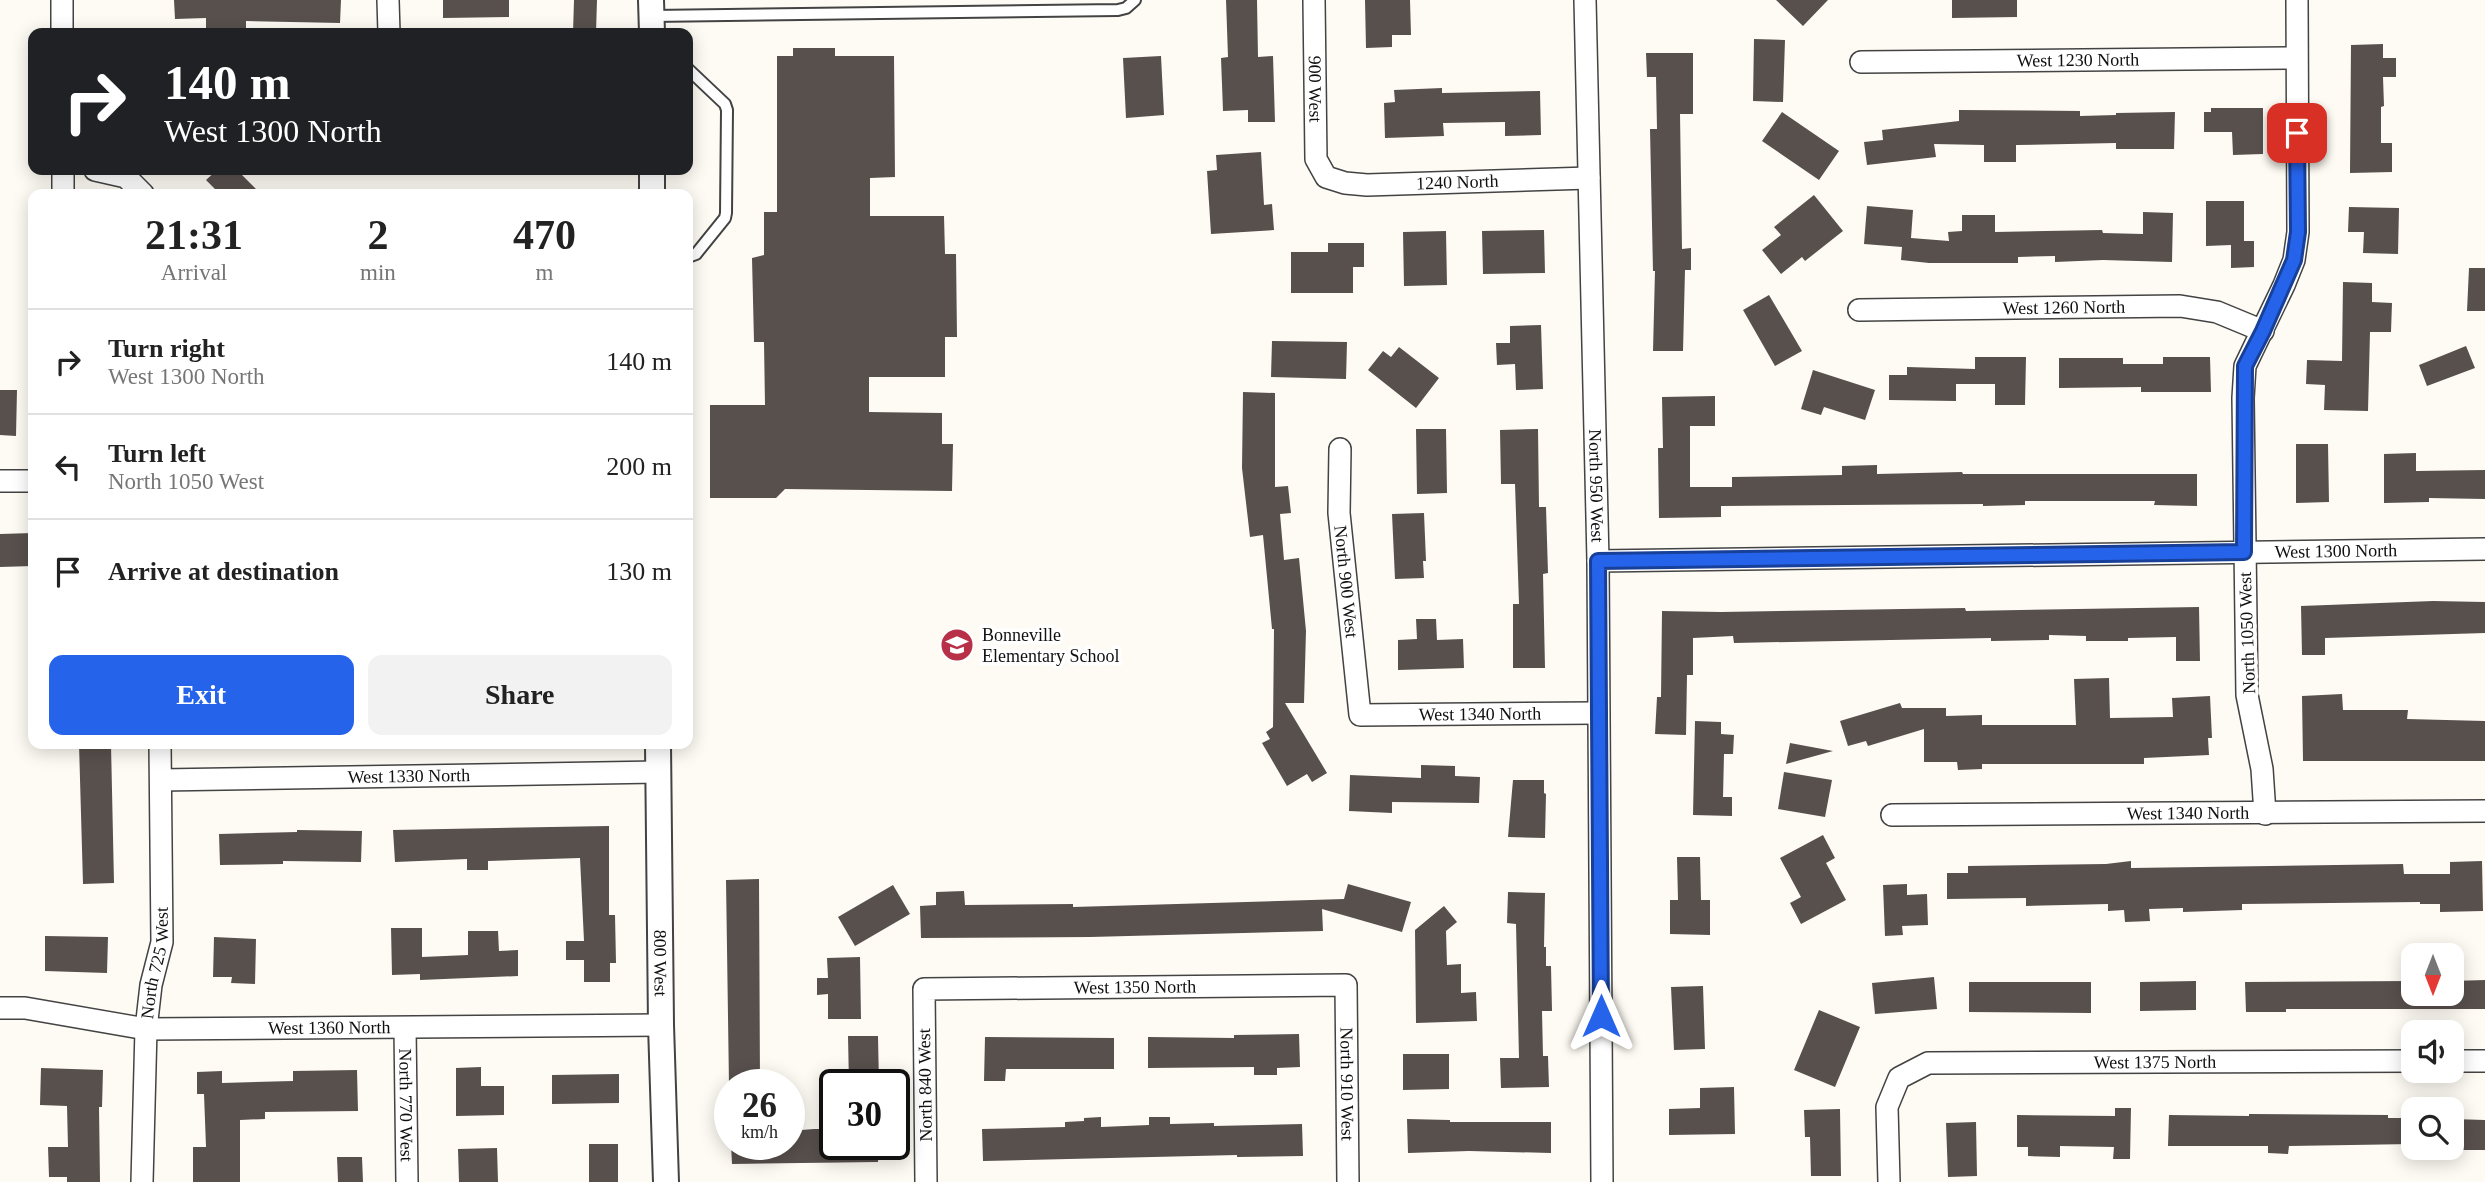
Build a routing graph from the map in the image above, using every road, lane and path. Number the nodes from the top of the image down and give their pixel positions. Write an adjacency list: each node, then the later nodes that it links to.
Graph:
1 (62, 0): 8 (street)
2 (388, 0): 9 (street)
3 (1135, 0): 7 (lane)
4 (1314, 0): 14 (street, 900 West)
5 (1585, 0): 15 (street, North 950 West)
6 (2297, 0): 10 (street, North 1050 West)
7 (652, 17)
8 (62, 28)
9 (389, 28)
10 (2296, 58): 11 (street, West 1230 North); 19 (street, North 1050 West)
11 (1861, 62)
12 (693, 74): 17 (lane)
13 (117, 175): 16 (street)
14 (1326, 177): 15 (street, 1240 North)
15 (1589, 178): 25 (street, North 950 West)
16 (138, 189)
17 (693, 255)
18 (1859, 310): 19 (street, West 1260 North)
19 (2263, 331): 24 (street, North 1050 West)
20 (1340, 449): 27 (street, North 900 West)
21 (0, 481): 22 (street)
22 (28, 481)
23 (2485, 549): 24 (street, West 1300 North)
24 (2244, 552): 25 (street, West 1300 North); 33 (street, North 1050 West)
25 (1598, 561): 26 (street, North 950 West)
26 (1598, 713): 27 (street, West 1340 North); 49 (street, North 950 West)
27 (1360, 715)
28 (160, 749): 31 (street, North 725 West)
29 (659, 749): 30 (street, 800 West)
30 (658, 772): 31 (street, West 1330 North); 38 (street, 800 West)
31 (161, 780): 40 (street, North 725 West)
32 (2485, 811): 33 (street, West 1340 North)
33 (2265, 814): 34 (street, West 1340 North)
34 (1892, 815)
35 (1346, 985): 36 (street, West 1350 North); 48 (street, North 910 West)
36 (924, 989): 47 (street, North 840 West)
37 (0, 1008): 40 (street, West 1360 North)
38 (661, 1025): 39 (street, West 1360 North); 46 (street, 800 West)
39 (405, 1028): 40 (street, West 1360 North); 45 (street, North 770 West)
40 (146, 1029): 44 (street, North 725 West)
41 (2401, 1061): 50 (street, West 1375 North)
42 (2464, 1061): 43 (street)
43 (2485, 1061)
44 (142, 1182)
45 (407, 1182)
46 (666, 1182)
47 (926, 1182)
48 (1348, 1182)
49 (1602, 1182)
50 (1889, 1182)

